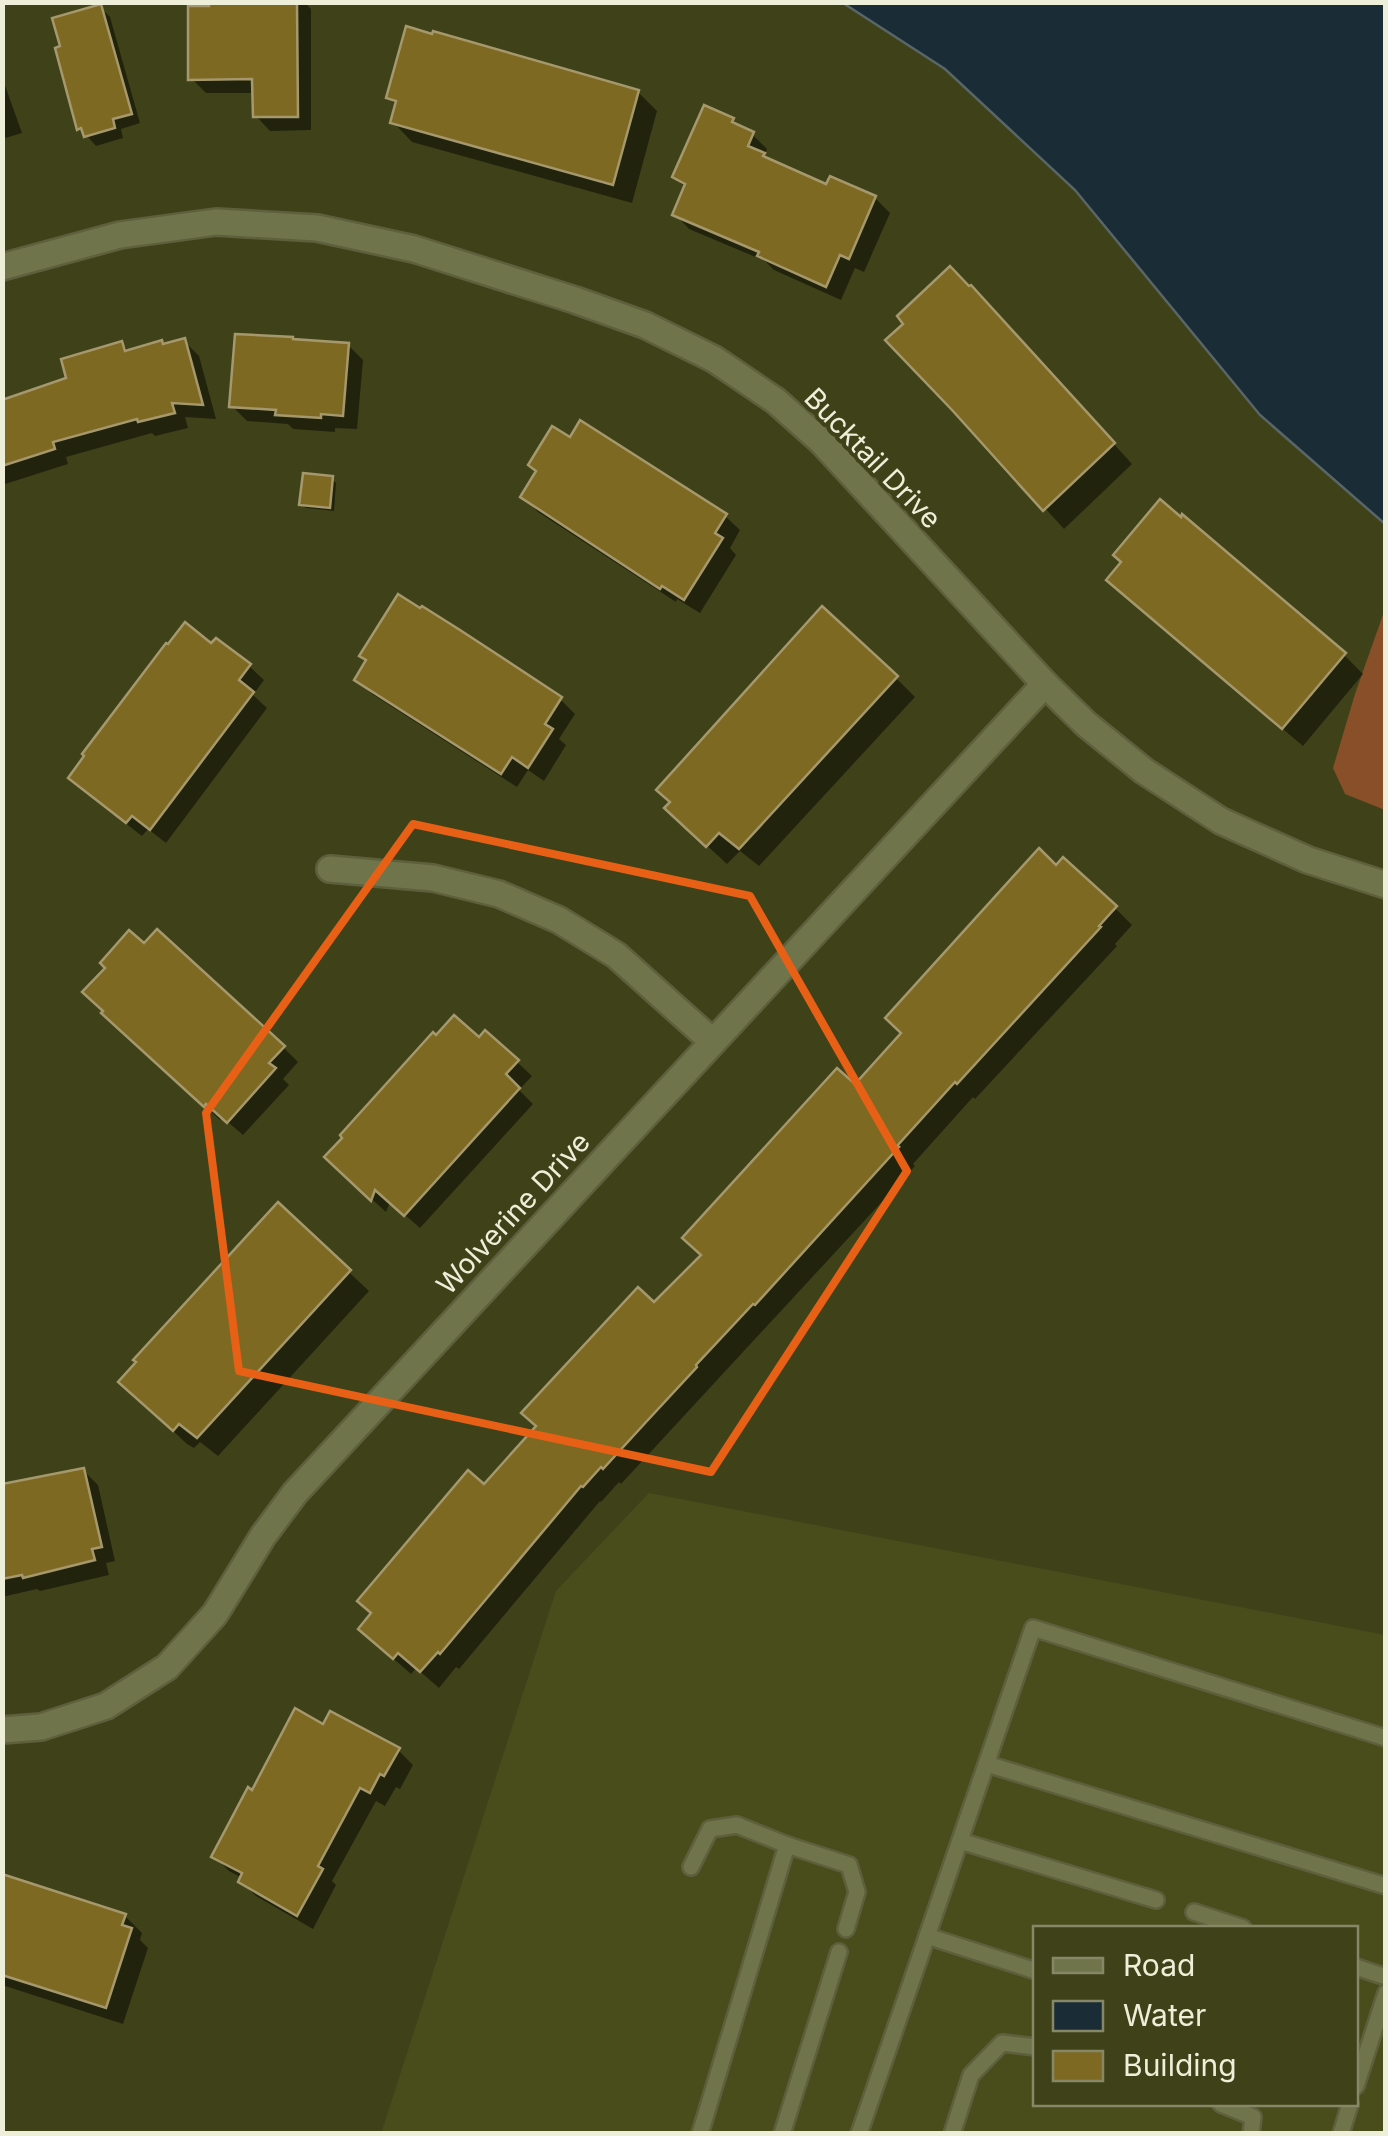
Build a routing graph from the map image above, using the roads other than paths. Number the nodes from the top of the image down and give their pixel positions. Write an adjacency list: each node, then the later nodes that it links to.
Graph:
1 (2, 267): 2 (street, Bucktail Drive)
2 (1045, 684): 4 (street, Bucktail Drive); 5 (street, Wolverine Drive)
3 (330, 869): 5 (street)
4 (1386, 885)
5 (713, 1042): 6 (street, Wolverine Drive)
6 (2, 1730)
7 (1386, 1738): 8 (lane)
8 (987, 1764): 9 (lane); 12 (lane)
9 (960, 1841): 13 (lane); 17 (lane)
10 (787, 1845): 11 (lane); 16 (lane); 27 (lane)
11 (691, 1867)
12 (1386, 1886)
13 (1156, 1900)
14 (1194, 1912): 15 (lane)
15 (1238, 1926)
16 (846, 1929)
17 (927, 1936): 20 (lane); 29 (lane)
18 (838, 1952): 28 (lane)
19 (1358, 1967): 21 (lane)
20 (1033, 1971)
21 (1386, 1977)
22 (1386, 1992): 24 (lane)
23 (1033, 2047): 30 (lane)
24 (1358, 2073)
25 (1226, 2106): 31 (lane)
26 (1349, 2106): 32 (lane)
27 (700, 2134)
28 (782, 2134)
29 (860, 2134)
30 (952, 2134)
31 (1251, 2134)
32 (1340, 2134)

